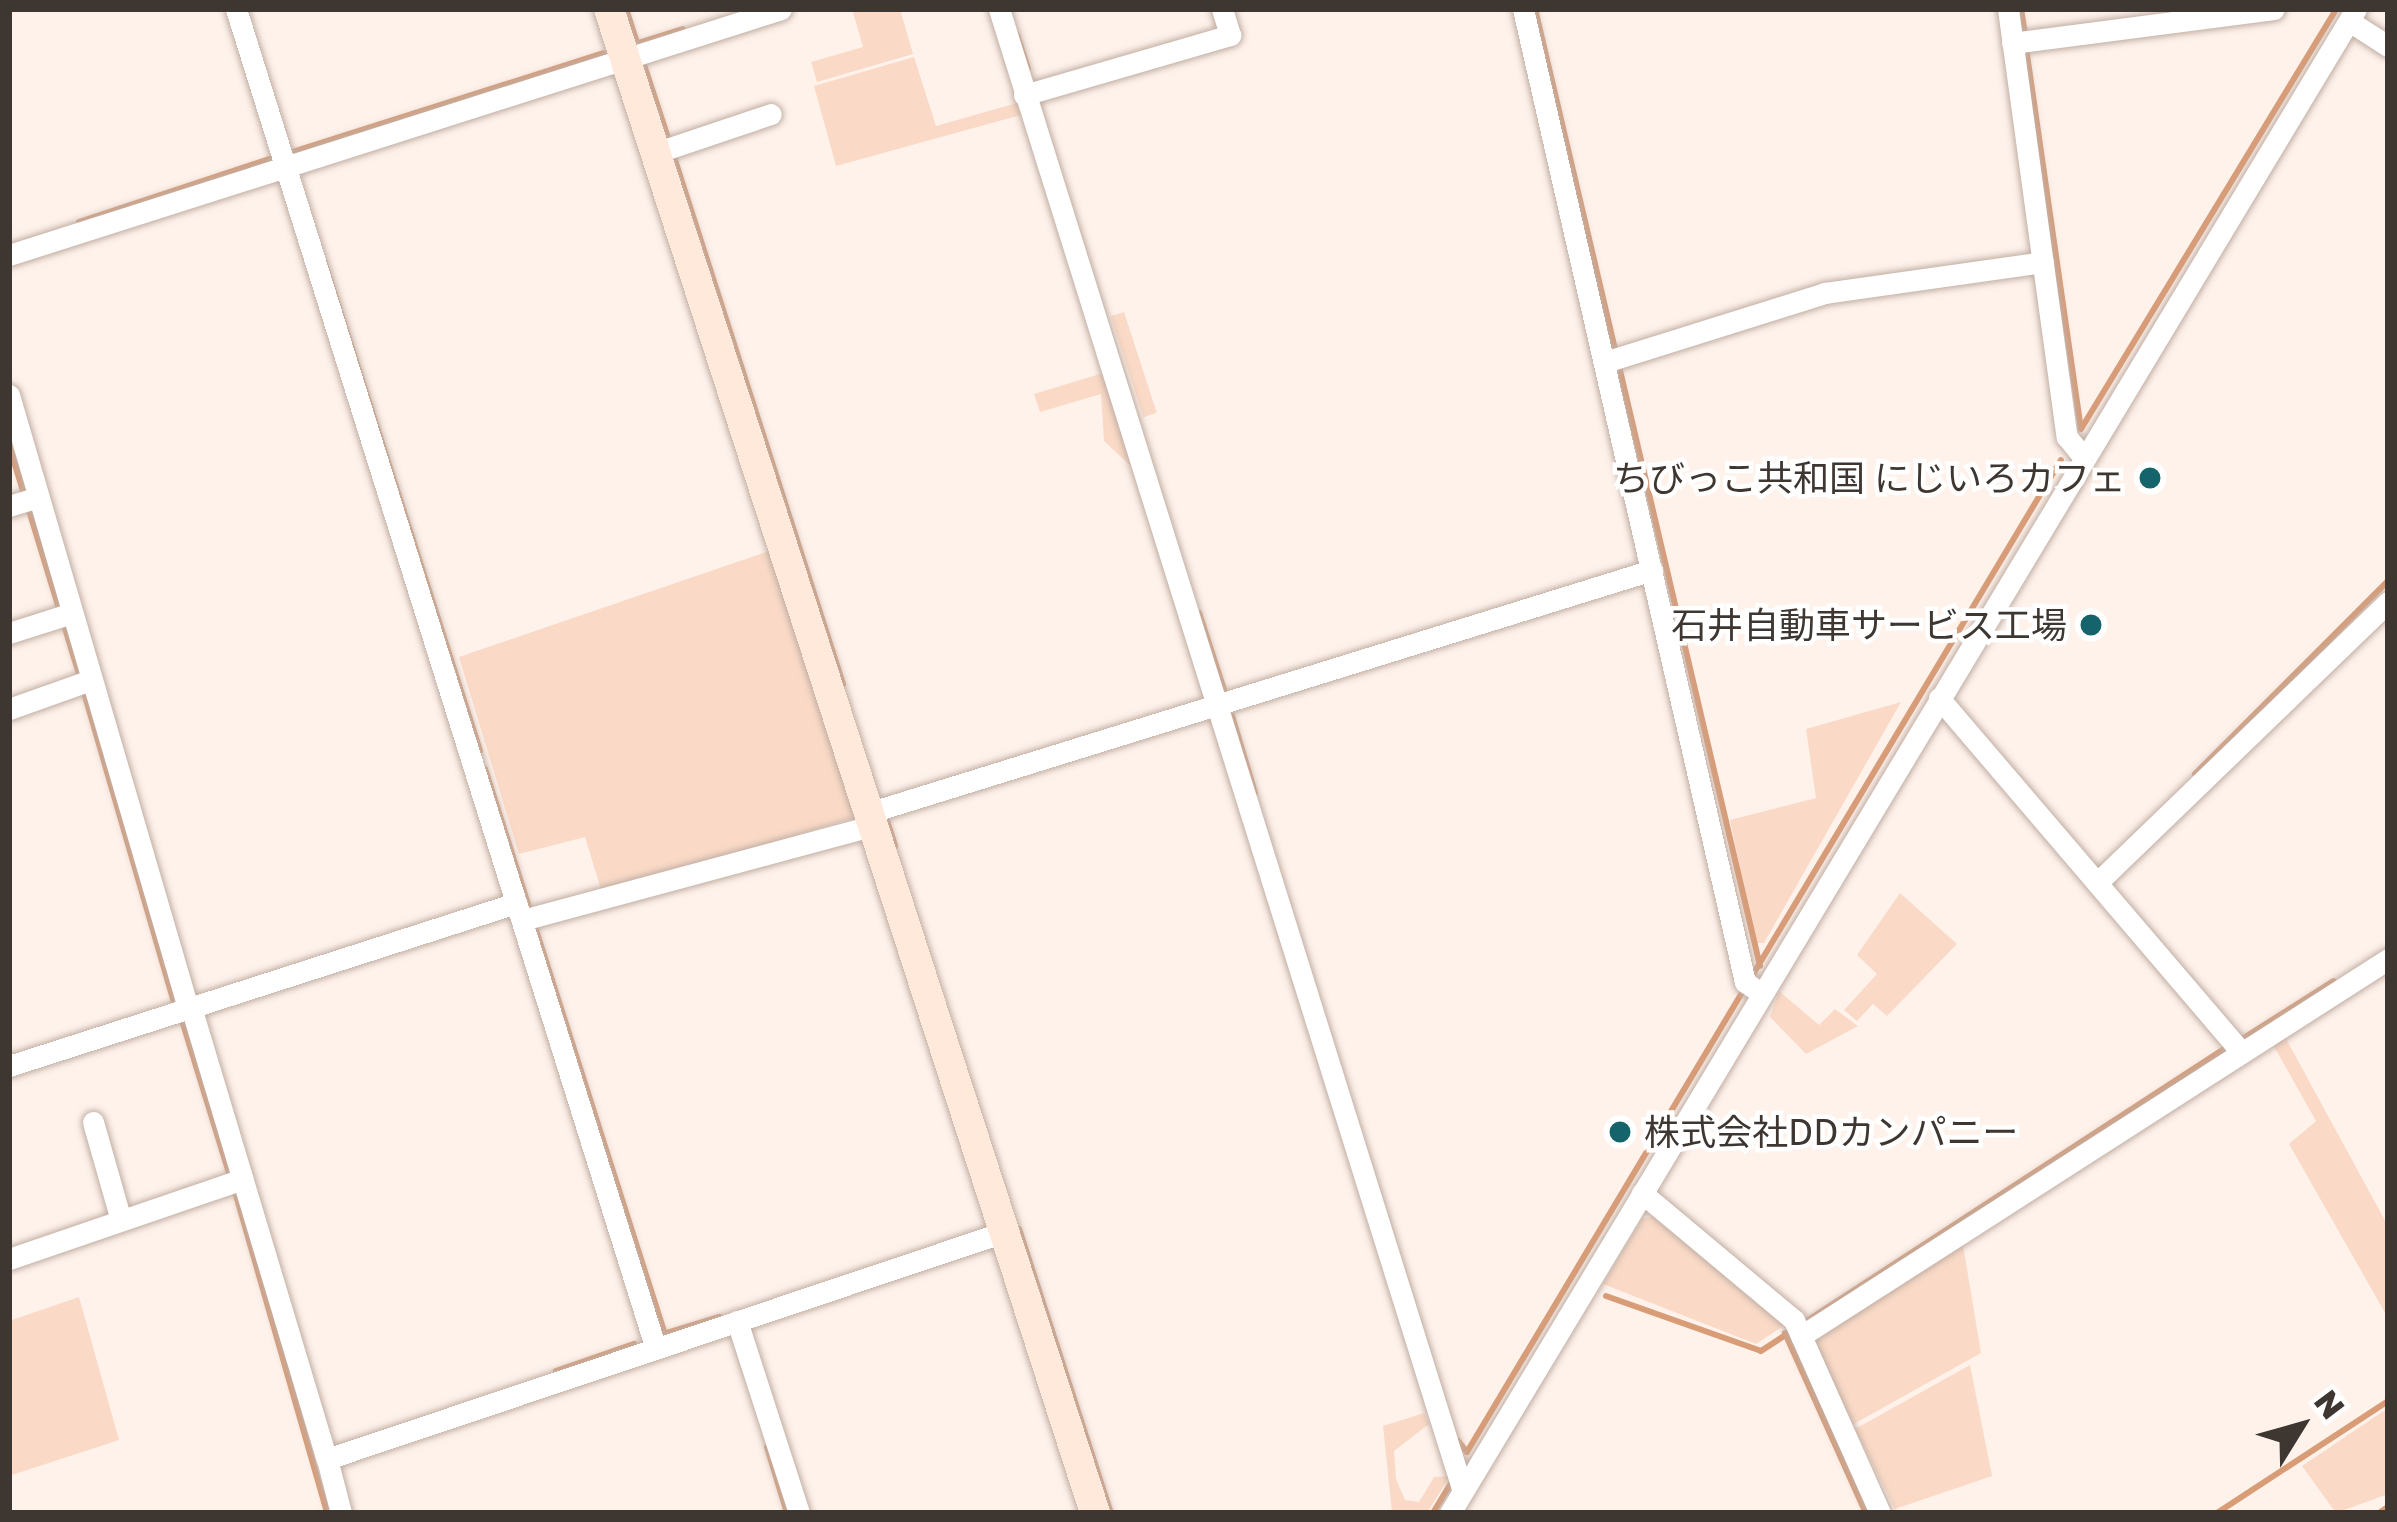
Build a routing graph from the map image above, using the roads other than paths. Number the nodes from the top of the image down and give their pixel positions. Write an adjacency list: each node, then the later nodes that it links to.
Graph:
1 (236, 9): 16 (street)
2 (609, 9): 12 (street)
3 (781, 9): 12 (street)
4 (999, 9): 13 (street)
5 (1222, 9): 13 (street)
6 (1523, 9): 19 (street)
7 (2008, 9): 10 (street)
8 (2274, 9): 10 (street)
9 (2352, 13): 11 (street); 21 (street)
10 (2012, 43): 18 (street)
11 (2388, 46)
12 (624, 58): 15 (street); 16 (street)
13 (1024, 95): 29 (street)
14 (771, 114): 15 (street)
15 (655, 153): 31 (street)
16 (285, 164): 17 (street); 33 (street)
17 (9, 255)
18 (2043, 262): 19 (street); 21 (street)
19 (1613, 360): 23 (street)
20 (9, 395): 22 (street)
21 (2083, 457): 28 (street)
22 (24, 501): 25 (street)
23 (1652, 570): 29 (street); 35 (street)
24 (2388, 602): 32 (street)
25 (65, 616): 26 (street); 27 (street)
26 (9, 633)
27 (84, 682): 30 (street); 36 (street)
28 (1940, 698): 32 (street); 35 (street)
29 (1216, 706): 31 (street); 49 (street)
30 (9, 709)
31 (870, 819): 33 (street); 43 (street)
32 (2095, 876): 37 (street)
33 (526, 913): 36 (street); 47 (street)
34 (2388, 958): 37 (street)
35 (1753, 987): 41 (street)
36 (187, 1012): 38 (street); 40 (street)
37 (2237, 1046): 46 (street)
38 (9, 1066)
39 (93, 1122): 42 (street)
40 (236, 1181): 42 (street); 48 (street)
41 (1642, 1193): 46 (street); 49 (street)
42 (121, 1220): 44 (street)
43 (1004, 1232): 45 (street); 52 (street)
44 (9, 1259)
45 (737, 1321): 47 (street); 51 (street)
46 (1798, 1329): 54 (street)
47 (656, 1349): 48 (street)
48 (327, 1460): 50 (street)
49 (1463, 1491): 53 (street)
50 (341, 1513)
51 (799, 1513)
52 (1095, 1513)
53 (1450, 1513)
54 (1880, 1513)

